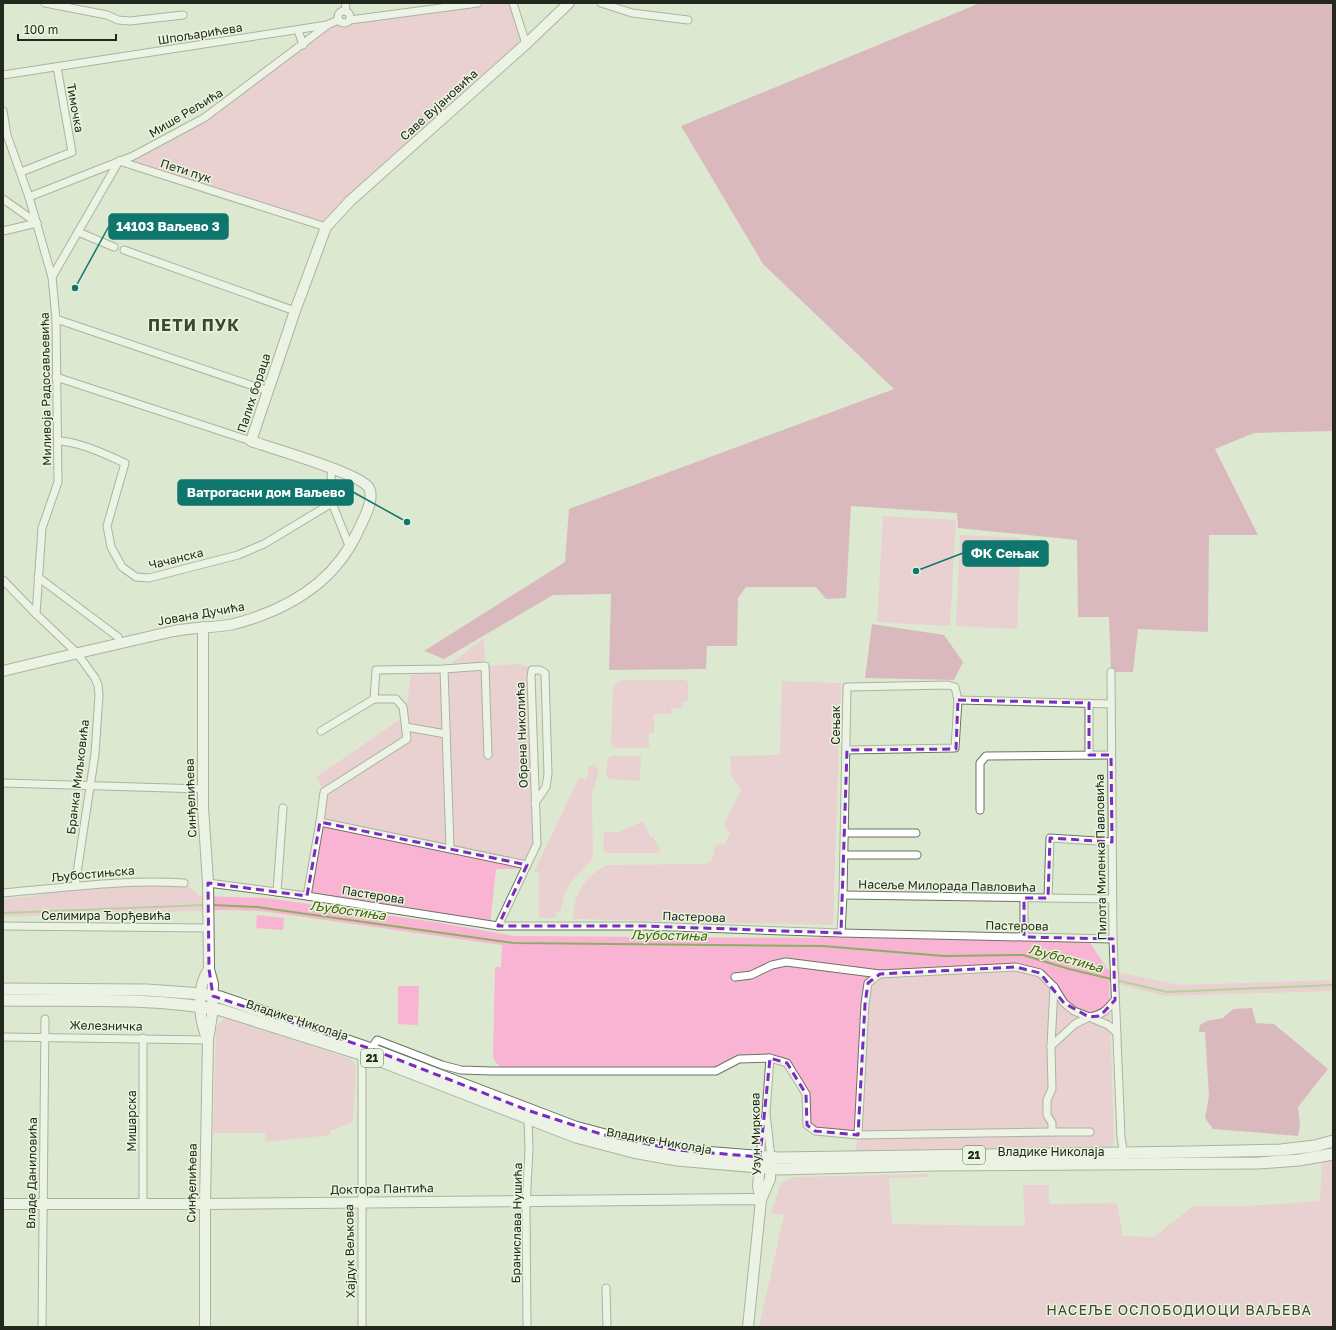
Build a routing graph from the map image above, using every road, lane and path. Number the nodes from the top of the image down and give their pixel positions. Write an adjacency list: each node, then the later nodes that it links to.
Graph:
1 (45, 3): 8 (street)
2 (346, 3): 7 (street)
3 (478, 3): 10 (street)
4 (513, 3): 14 (street)
5 (569, 3): 14 (street, Саве Вујановића)
6 (601, 3): 11 (street)
7 (345, 11): 9 (street); 10 (street)
8 (184, 15)
9 (339, 20): 10 (street); 12 (street, Мише Рељића)
10 (350, 20)
11 (688, 20)
12 (329, 24): 13 (street, Шпољарићева); 15 (street, Мише Рељића)
13 (298, 30): 15 (street); 16 (street, Шпољарићева)
14 (526, 44): 25 (street, Саве Вујановића)
15 (303, 45): 20 (street, Мише Рељића)
16 (57, 67): 17 (street, Шпољарићева); 21 (street, Тимочка)
17 (3, 76)
18 (3, 111): 19 (street, Миливоја Радосављевића)
19 (5, 134): 21 (street, Миливоја Радосављевића)
20 (118, 160): 22 (street, Мише Рељића); 25 (street, Пети пук); 27 (street)
21 (21, 172): 22 (street, Миливоја Радосављевића)
22 (29, 197): 24 (street, Миливоја Радосављевића)
23 (3, 199): 24 (street)
24 (37, 223): 26 (street); 30 (street, Миливоја Радосављевића)
25 (326, 227): 31 (street, Палих бораца)
26 (3, 231)
27 (78, 232): 28 (street); 30 (street)
28 (114, 247)
29 (124, 250): 31 (street)
30 (52, 277): 32 (street, Миливоја Радосављевића)
31 (294, 311): 34 (street, Палих бораца)
32 (56, 319): 33 (street, Миливоја Радосављевића); 34 (street)
33 (56, 377): 35 (street, Миливоја Радосављевића); 36 (street)
34 (268, 391): 36 (street, Палих бораца)
35 (58, 441): 39 (street, Чачанска); 41 (street, Миливоја Радосављевића)
36 (251, 441): 37 (street, Палих бораца)
37 (331, 468): 38 (street, Палих бораца); 39 (street)
38 (370, 496): 40 (street, Јована Дучића)
39 (332, 503): 40 (street)
40 (350, 548): 44 (street, Јована Дучића)
41 (38, 577): 43 (street, Миливоја Радосављевића); 45 (street)
42 (3, 580): 43 (street)
43 (36, 614): 46 (street)
44 (203, 627): 46 (street, Јована Дучића); 63 (street, Синђелићева)
45 (118, 637)
46 (77, 652): 48 (street, Јована Дучића); 62 (street, Бранка Миљковића)
47 (444, 669): 50 (street); 56 (street); 59 (street)
48 (3, 671)
49 (1111, 672): 53 (street, Пилота Миленка Павловића)
50 (374, 699): 54 (street); 55 (street)
51 (958, 700): 52 (street); 57 (street, Сењак); 57 (street, Сењак)
52 (1089, 703): 53 (street); 60 (street)
53 (1111, 704): 58 (street, Пилота Миленка Павловића)
54 (406, 727): 56 (street); 67 (street)
55 (321, 731)
56 (446, 734): 71 (street)
57 (847, 750): 68 (street, Насеље Милорада Павловића)
58 (1111, 754): 60 (street); 70 (street, Пилота Миленка Павловића)
59 (488, 755)
60 (1089, 755): 66 (street)
61 (3, 783): 62 (street)
62 (90, 784): 63 (street); 77 (street, Бранка Миљковића)
63 (203, 788): 76 (street, Синђелићева)
64 (535, 803): 64 (street, Обрена Николића); 74 (street, Обрена Николића)
65 (283, 808): 78 (street)
66 (980, 810)
67 (320, 822): 71 (street); 81 (street)
68 (845, 832): 69 (street); 72 (street, Насеље Милорада Павловића)
69 (916, 833)
70 (1112, 842): 83 (street); 84 (street, Пилота Миленка Павловића)
71 (450, 848): 74 (street)
72 (844, 855): 73 (street); 80 (street, Насеље Милорада Павловића)
73 (917, 855)
74 (527, 865): 86 (street, Обрена Николића)
75 (184, 883): 77 (street, Љубостињска)
76 (208, 883): 78 (street, Пастерова); 87 (street, Синђелићева)
77 (75, 886): 79 (street, Љубостињска)
78 (277, 892): 81 (street, Пастерова)
79 (3, 893)
80 (843, 895): 82 (street, Насеље Милорада Павловића); 88 (street)
81 (307, 896): 86 (street, Пастерова)
82 (1024, 898): 83 (street, Насеље Милорада Павловића); 89 (street)
83 (1048, 898): 84 (street, Насеље Милорада Павловића)
84 (1112, 899): 90 (street, Пилота Миленка Павловића)
85 (3, 926): 87 (street, Селимира Ђорђевића)
86 (498, 926): 88 (street, Пастерова)
87 (208, 928): 91 (street, Синђелићева)
88 (841, 933): 89 (street, Пастерова)
89 (1024, 937): 90 (street, Пастерова)
90 (1113, 939): 99 (street, Пилота Миленка Павловића)
91 (209, 969): 96 (street, Синђелићева); 97 (street, Синђелићева)
92 (880, 974): 93 (street); 94 (street); 115 (street)
93 (735, 977)
94 (1054, 987): 101 (street); 108 (street)
95 (3, 989): 96 (main road, 21)
96 (202, 994): 97 (main road, Владике Николаја / 21); 100 (street, Синђелићева)
97 (213, 996): 100 (street, Синђелићева); 109 (main road, Владике Николаја / 21)
98 (3, 1000): 100 (main road, Владике Николаја / 21)
99 (1116, 1000): 101 (street); 103 (street, Пилота Миленка Павловића)
100 (207, 1007): 107 (street, Синђелићева); 109 (main road, Владике Николаја / 21)
101 (1088, 1017): 103 (street); 108 (street)
102 (45, 1019): 105 (street, Владе Даниловића)
103 (1117, 1033): 117 (street, Пилота Миленка Павловића)
104 (3, 1037): 105 (street, Железничка)
105 (44, 1037): 106 (street, Железничка); 126 (street, Владе Даниловића)
106 (144, 1038): 107 (street, Железничка); 127 (street, Мишарска)
107 (208, 1040): 128 (street, Синђелићева)
108 (1051, 1046): 113 (street)
109 (370, 1048): 110 (street); 112 (main road, Владике Николаја / 21); 119 (main road, Владике Николаја / 21); 124 (street, Хајдук Вељкова)
110 (770, 1058): 111 (street, Узун Миркова); 115 (street)
111 (766, 1113): 119 (street, Узун Миркова); 119 (street)
112 (528, 1119): 121 (main road, Владике Николаја / 21); 122 (street, Бранислава Нушића)
113 (1052, 1132): 114 (street); 115 (street)
114 (1090, 1132)
115 (858, 1135)
116 (1333, 1142): 117 (main road, Владике Николаја / 21)
117 (1120, 1153): 119 (main road, Владике Николаја / 21); 120 (street, Пилота Миленка Павловића)
118 (1333, 1154): 120 (main road, Владике Николаја / 21)
119 (766, 1157): 121 (street, Узун Миркова)
120 (1120, 1165): 121 (main road, Владике Николаја / 21)
121 (766, 1169): 123 (street, Узун Миркова)
122 (526, 1200): 123 (street, Доктора Пантића); 124 (street, Доктора Пантића); 133 (street, Бранислава Нушића)
123 (761, 1200): 135 (street, Узун Миркова)
124 (361, 1202): 128 (street, Доктора Пантића); 132 (street, Хајдук Вељкова)
125 (3, 1204): 126 (street, Доктора Пантића)
126 (42, 1204): 127 (street, Доктора Пантића); 130 (street, Владе Даниловића)
127 (143, 1204): 128 (street, Доктора Пантића)
128 (205, 1204): 131 (street, Синђелићева)
129 (606, 1288): 134 (street)
130 (42, 1327)
131 (205, 1327)
132 (362, 1327)
133 (527, 1327)
134 (607, 1327)
135 (748, 1327)

